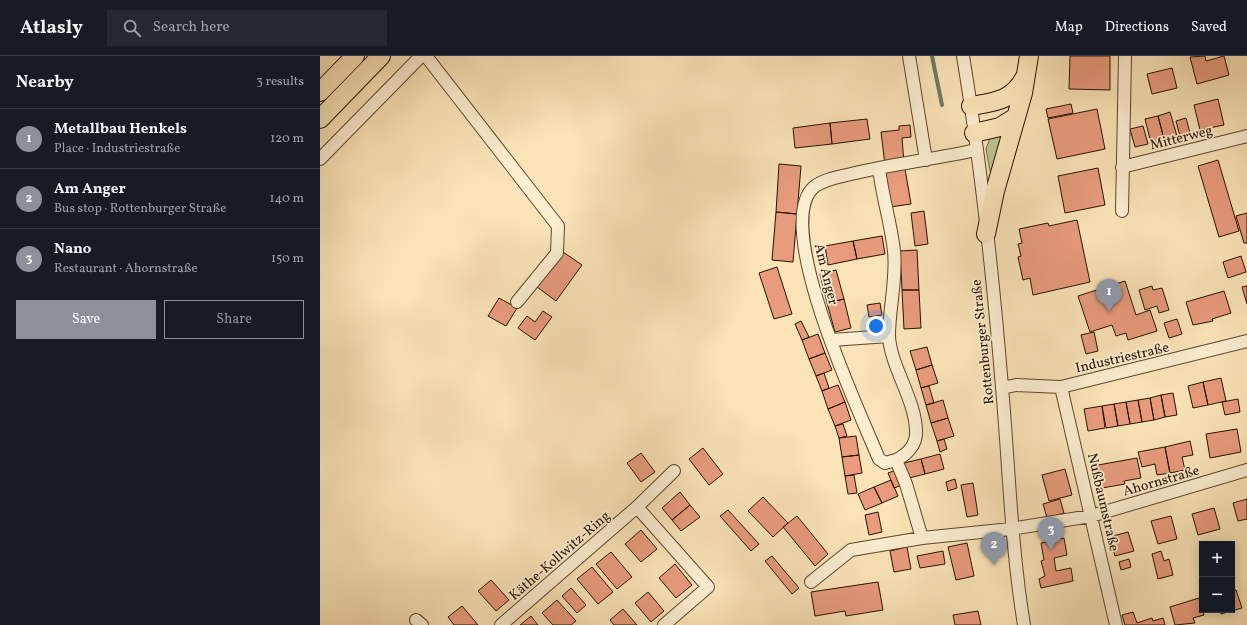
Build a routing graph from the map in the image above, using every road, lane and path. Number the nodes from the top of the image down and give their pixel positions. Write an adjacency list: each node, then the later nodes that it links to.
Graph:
1 (355, 56): 9 (highway)
2 (381, 56): 12 (highway)
3 (420, 56): 15 (street)
4 (426, 56): 21 (street)
5 (909, 56): 16 (street)
6 (963, 56): 10 (street, Rottenburger Straße)
7 (1125, 56): 17 (street)
8 (1028, 65): 10 (highway); 11 (highway)
9 (320, 92)
10 (971, 106): 14 (street, Rottenburger Straße)
11 (1016, 116): 14 (highway); 20 (highway)
12 (320, 119)
13 (1247, 136): 17 (street, Mitterweg)
14 (975, 142): 16 (street, Am Anger); 20 (street, Rottenburger Straße)
15 (320, 159)
16 (926, 160): 18 (street, Am Anger)
17 (1122, 167): 19 (street)
18 (879, 168): 22 (street); 23 (street, Am Anger)
19 (1122, 211)
20 (986, 234): 26 (street, Rottenburger Straße)
21 (517, 302)
22 (889, 336): 23 (street); 27 (street)
23 (831, 340): 27 (street, Am Anger)
24 (1247, 341): 25 (street, Industriestraße)
25 (1061, 386): 26 (street, Industriestraße); 31 (street, Nußbaumstraße)
26 (1002, 388): 32 (street, Rottenburger Straße)
27 (896, 460): 33 (street)
28 (1247, 470): 31 (street, Ahornstraße)
29 (674, 471): 30 (street, Käthe-Kollwitz-Ring)
30 (637, 507): 35 (street, Käthe-Kollwitz-Ring); 36 (street)
31 (1092, 516): 32 (street, Ahornstraße); 38 (street, Nußbaumstraße)
32 (1011, 529): 33 (street); 37 (street, Rottenburger Straße)
33 (922, 538): 34 (street)
34 (811, 582)
35 (502, 625)
36 (664, 625)
37 (1024, 625)
38 (1116, 625)

